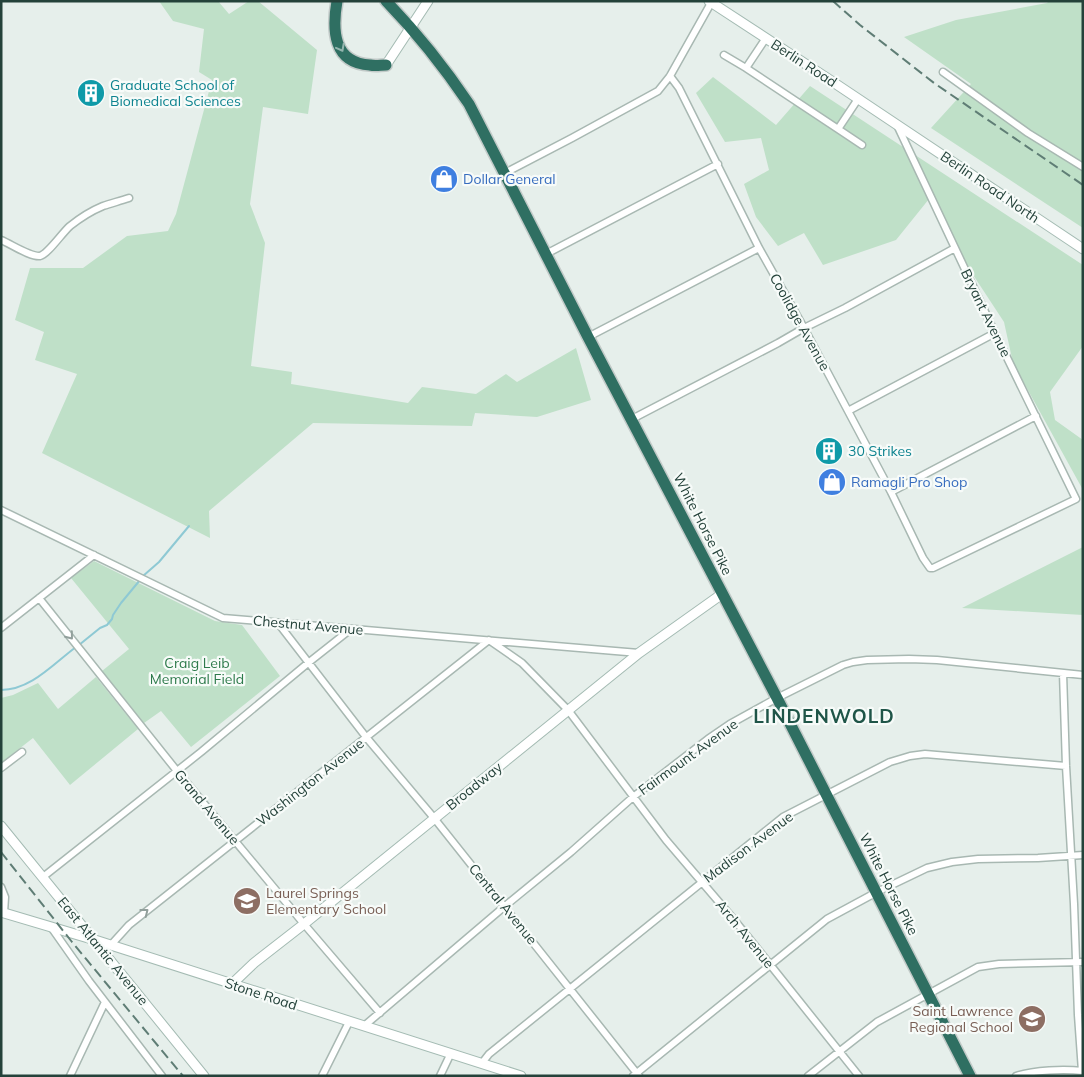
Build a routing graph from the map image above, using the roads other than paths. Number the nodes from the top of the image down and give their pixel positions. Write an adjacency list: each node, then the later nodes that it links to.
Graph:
1 (337, 1): 8 (highway, one-way to 8)
2 (386, 1): 5 (highway, White Horse Pike)
3 (428, 1): 5 (street)
4 (710, 2): 6 (street, Berlin Road); 11 (street)
5 (412, 27): 8 (street); 18 (highway, White Horse Pike)
6 (766, 38): 9 (street); 12 (street, Berlin Road)
7 (724, 55): 9 (street)
8 (386, 65)
9 (746, 68): 14 (street)
10 (943, 72): 17 (street)
11 (670, 76): 16 (street, Coolidge Avenue); 18 (street)
12 (858, 99): 13 (street, Berlin Road); 14 (street)
13 (898, 126): 21 (street, Berlin Road North); 23 (street, Bryant Avenue)
14 (838, 129): 15 (street)
15 (862, 145)
16 (718, 164): 22 (street, Coolidge Avenue); 24 (street)
17 (1083, 167)
18 (505, 173): 24 (highway, White Horse Pike)
19 (129, 198): 20 (street)
20 (1, 240)
21 (1082, 247)
22 (759, 248): 25 (street, Coolidge Avenue); 27 (street)
23 (955, 248): 25 (street); 26 (street, Bryant Avenue)
24 (546, 254): 27 (highway, White Horse Pike)
25 (804, 328): 28 (street, Coolidge Avenue); 30 (street)
26 (995, 333): 28 (street); 29 (street, Bryant Avenue)
27 (588, 337): 30 (highway, White Horse Pike)
28 (848, 411): 31 (street, Coolidge Avenue)
29 (1036, 416): 31 (street); 34 (street, Bryant Avenue)
30 (632, 419): 35 (highway, White Horse Pike)
31 (891, 492): 34 (street, Coolidge Avenue)
32 (1, 510): 33 (street, Chestnut Avenue)
33 (94, 555): 36 (street); 37 (street, Chestnut Avenue)
34 (930, 568)
35 (722, 594): 41 (street, Broadway); 45 (highway, White Horse Pike)
36 (39, 598): 38 (street); 51 (street, Grand Avenue, one-way to 51)
37 (278, 623): 39 (street, Chestnut Avenue); 42 (street, Central Avenue)
38 (1, 628)
39 (351, 628): 40 (street, Chestnut Avenue); 42 (street)
40 (489, 640): 41 (street, Chestnut Avenue); 46 (street, Arch Avenue); 47 (street, Washington Avenue)
41 (639, 653): 46 (street, Broadway)
42 (308, 663): 47 (street, Central Avenue); 51 (street)
43 (1062, 673): 44 (street, Fairmount Avenue); 45 (street, Fairmount Avenue); 49 (street)
44 (1083, 675)
45 (777, 698): 52 (highway, White Horse Pike); 53 (street, Fairmount Avenue)
46 (568, 710): 53 (street, Arch Avenue); 54 (street, Broadway)
47 (366, 738): 54 (street, Central Avenue); 56 (street, Washington Avenue)
48 (22, 752): 50 (street)
49 (1066, 766): 52 (street, Madison Avenue); 58 (street)
50 (1, 768)
51 (177, 772): 56 (street, Grand Avenue); 59 (street)
52 (826, 795): 60 (street, Madison Avenue); 62 (highway, White Horse Pike)
53 (633, 798): 60 (street, Arch Avenue); 63 (street, Fairmount Avenue)
54 (434, 818): 63 (street, Central Avenue); 66 (street, Broadway)
55 (1, 826): 59 (street, East Atlantic Avenue)
56 (236, 841): 66 (street, Grand Avenue); 70 (street, Washington Avenue, one-way to 56)
57 (1083, 855): 58 (street)
58 (1071, 856): 62 (street); 71 (street)
59 (43, 877): 65 (street, East Atlantic Avenue)
60 (702, 881): 72 (street, Arch Avenue); 74 (street, Madison Avenue)
61 (1, 887): 64 (street)
62 (876, 892): 72 (street); 75 (highway, White Horse Pike)
63 (504, 906): 74 (street, Central Avenue); 77 (street, Fairmount Avenue)
64 (3, 912): 67 (street, Stone Road)
65 (74, 915): 68 (street); 69 (street, East Atlantic Avenue)
66 (304, 924): 73 (street, Broadway); 77 (street, Grand Avenue)
67 (51, 927): 68 (street, Stone Road); 76 (street)
68 (68, 932): 69 (street, Stone Road)
69 (95, 940): 70 (street, Stone Road); 87 (street, East Atlantic Avenue)
70 (110, 946): 73 (street, Stone Road)
71 (1080, 962): 75 (street); 83 (street)
72 (770, 965): 80 (street, Arch Avenue); 84 (street)
73 (232, 984): 78 (street, Stone Road)
74 (570, 988): 82 (street, Madison Avenue); 84 (street, Central Avenue)
75 (928, 994): 80 (street); 93 (highway, White Horse Pike)
76 (105, 1002): 85 (street); 86 (street)
77 (380, 1013): 79 (street, Fairmount Avenue)
78 (349, 1022): 79 (street, Stone Road); 88 (street)
79 (364, 1026): 81 (street, Stone Road)
80 (839, 1051): 91 (street); 92 (street, Arch Avenue)
81 (450, 1053): 82 (street, Stone Road); 89 (street)
82 (482, 1063): 90 (street, Stone Road)
83 (1082, 1071): 94 (street)
84 (637, 1075)
85 (70, 1076)
86 (162, 1076)
87 (204, 1076)
88 (322, 1076)
89 (440, 1076)
90 (521, 1076)
91 (808, 1076)
92 (859, 1076)
93 (970, 1076)
94 (1016, 1076)

